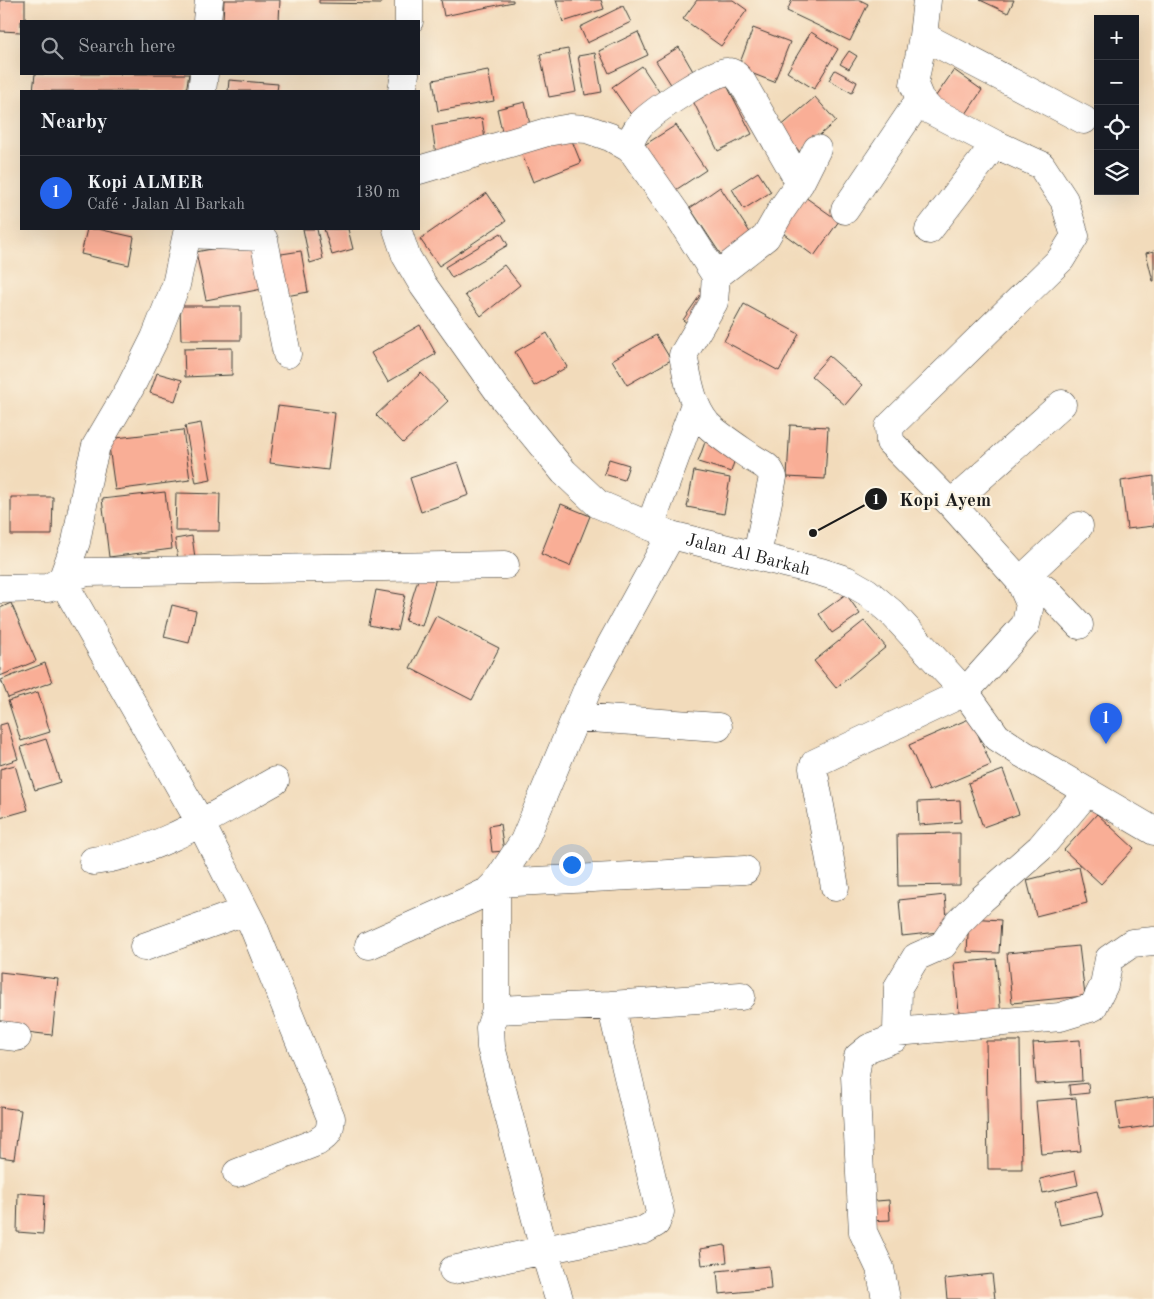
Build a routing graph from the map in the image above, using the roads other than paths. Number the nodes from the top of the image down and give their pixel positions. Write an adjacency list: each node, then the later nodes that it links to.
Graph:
1 (209, 0): 4 (street)
2 (409, 0): 5 (street)
3 (927, 0): 6 (street)
4 (208, 20)
5 (409, 20)
6 (923, 36): 11 (street); 12 (street)
7 (204, 75): 9 (street)
8 (405, 75): 10 (street)
9 (202, 90)
10 (402, 90)
11 (920, 99): 13 (street); 18 (street)
12 (1084, 120)
13 (996, 144): 20 (street); 26 (street)
14 (629, 148): 16 (street); 17 (street); 22 (street)
15 (817, 149): 17 (street)
16 (420, 170)
17 (800, 183): 22 (street)
18 (845, 210)
19 (397, 230): 28 (street, Jalan Al Barkah)
20 (929, 230)
21 (187, 231): 23 (street); 31 (street)
22 (716, 276): 24 (street)
23 (287, 354)
24 (695, 404): 28 (street); 29 (street)
25 (1062, 404): 26 (street)
26 (951, 504): 32 (street)
27 (1079, 526): 32 (street)
28 (660, 530): 29 (street, Jalan Al Barkah); 36 (street)
29 (757, 555): 35 (street, Jalan Al Barkah)
30 (505, 565): 31 (street)
31 (62, 580): 33 (street); 40 (street)
32 (1020, 581): 34 (street); 35 (street)
33 (0, 589)
34 (1079, 625)
35 (965, 692): 39 (street, Jalan Al Barkah); 45 (street)
36 (577, 717): 37 (street); 44 (street)
37 (718, 728)
38 (275, 781): 40 (street)
39 (1087, 792): 41 (street, Jalan Al Barkah); 53 (street)
40 (200, 822): 42 (street); 46 (street)
41 (1154, 831)
42 (93, 861)
43 (745, 870): 44 (street)
44 (496, 883): 48 (street); 52 (street)
45 (835, 887)
46 (245, 910): 49 (street); 54 (street)
47 (1154, 941): 53 (street)
48 (369, 945)
49 (144, 947)
50 (741, 996): 51 (street)
51 (610, 1005): 52 (street); 55 (street)
52 (496, 1010): 55 (street)
53 (897, 1032): 58 (street)
54 (237, 1172)
55 (544, 1250): 56 (street); 57 (street)
56 (453, 1270)
57 (559, 1299)
58 (886, 1299)

